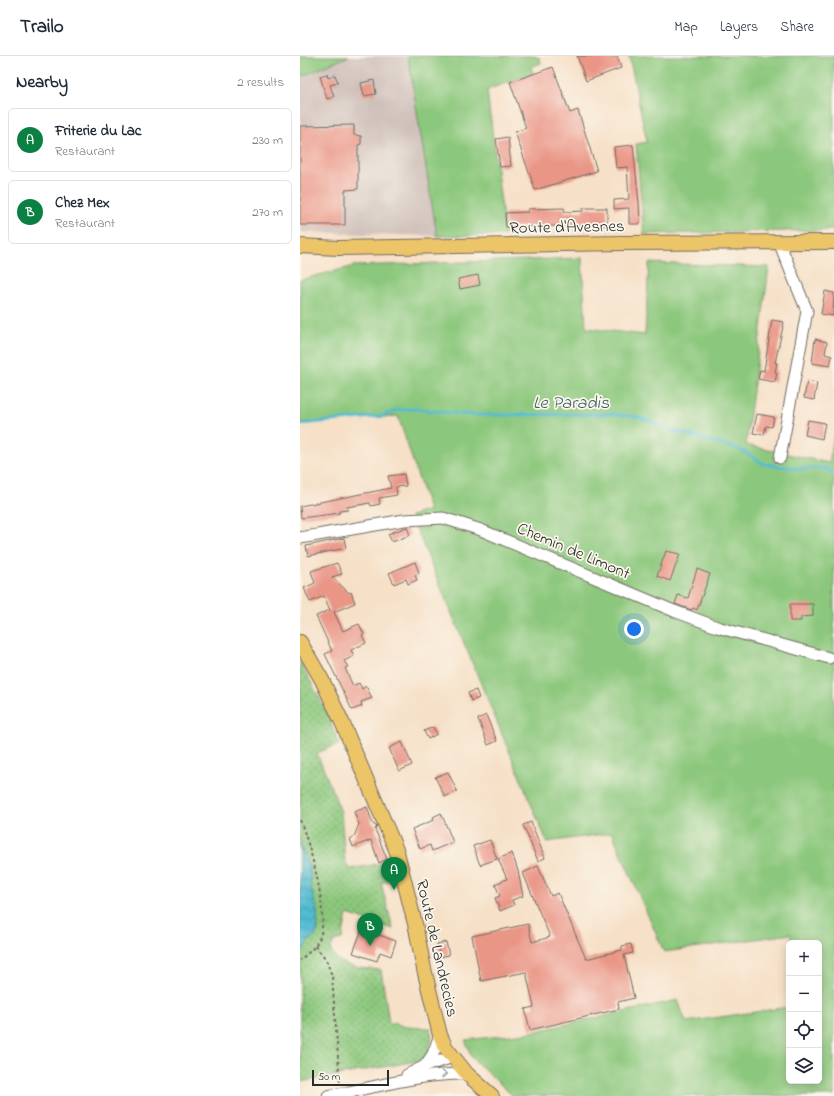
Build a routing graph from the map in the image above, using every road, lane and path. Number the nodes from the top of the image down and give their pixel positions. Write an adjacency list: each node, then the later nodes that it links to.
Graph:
1 (779, 242): 2 (main road, Route d'Avesnes); 3 (main road, Route d'Avesnes); 4 (street)
2 (834, 242)
3 (300, 246)
4 (780, 458)
5 (300, 538): 7 (street, Chemin de Limont)
6 (300, 642): 11 (main road, Route de Landrecies)
7 (829, 658)
8 (300, 820): 9 (path)
9 (315, 946): 10 (path); 16 (path)
10 (300, 960)
11 (440, 1035): 12 (main road, Route de Landrecies); 13 (street)
12 (454, 1057): 13 (street); 14 (main road, Route de Landrecies)
13 (425, 1066): 15 (street)
14 (467, 1074): 15 (street, one-way to 14); 18 (main road, Route de Landrecies)
15 (394, 1081): 16 (street)
16 (342, 1095): 17 (street)
17 (328, 1096)
18 (492, 1096)

